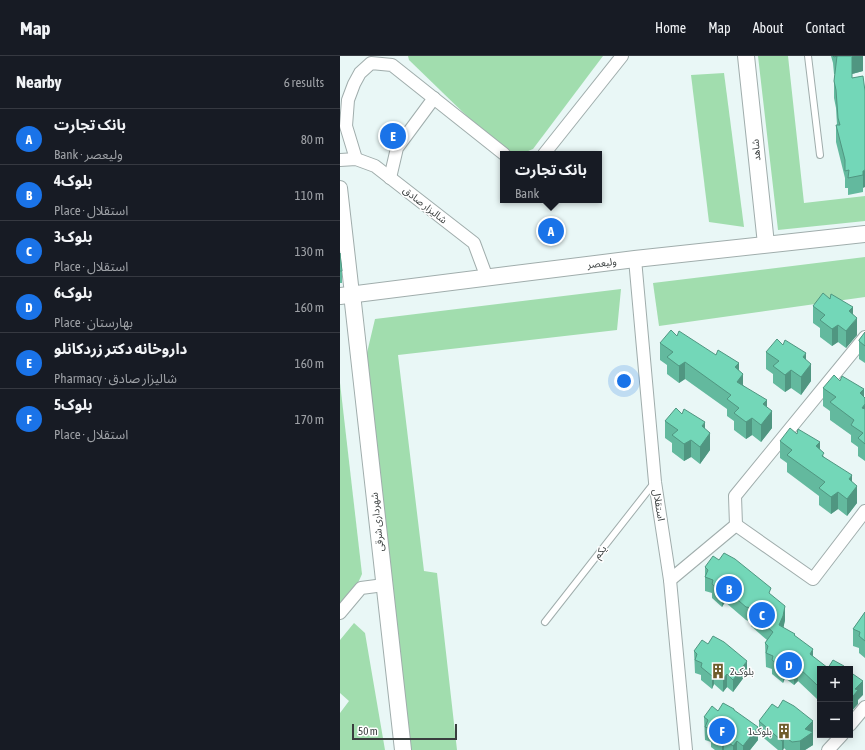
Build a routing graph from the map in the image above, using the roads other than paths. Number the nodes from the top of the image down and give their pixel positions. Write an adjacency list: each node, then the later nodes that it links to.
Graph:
1 (622, 56): 7 (street)
2 (746, 56): 14 (main road, شاهد)
3 (808, 56): 8 (lane)
4 (391, 60): 5 (street); 9 (street)
5 (434, 98): 6 (street); 11 (street)
6 (500, 151)
7 (546, 151)
8 (820, 155)
9 (356, 159): 10 (street, شالیزار صادق); 11 (street, شالیزار صادق)
10 (340, 160)
11 (390, 178): 16 (street, شالیزار صادق)
12 (340, 188): 17 (street)
13 (865, 234): 14 (main road, ولیعصر)
14 (766, 244): 15 (main road, ولیعصر)
15 (635, 259): 16 (main road, ولیعصر); 19 (street, استقلال)
16 (487, 278): 17 (main road, ولیعصر)
17 (346, 295): 23 (main road, شهرداری شرقی)
18 (865, 337): 21 (street)
19 (655, 482): 22 (street, استقلال); 25 (lane, یکم)
20 (865, 511): 21 (street)
21 (736, 525): 22 (street)
22 (670, 580): 30 (street, استقلال)
23 (384, 585): 24 (street); 29 (main road, شهرداری شرقی)
24 (340, 613)
25 (545, 622)
26 (865, 707): 27 (street)
27 (853, 721)
28 (839, 738): 31 (street)
29 (403, 750)
30 (686, 750)
31 (828, 750)

